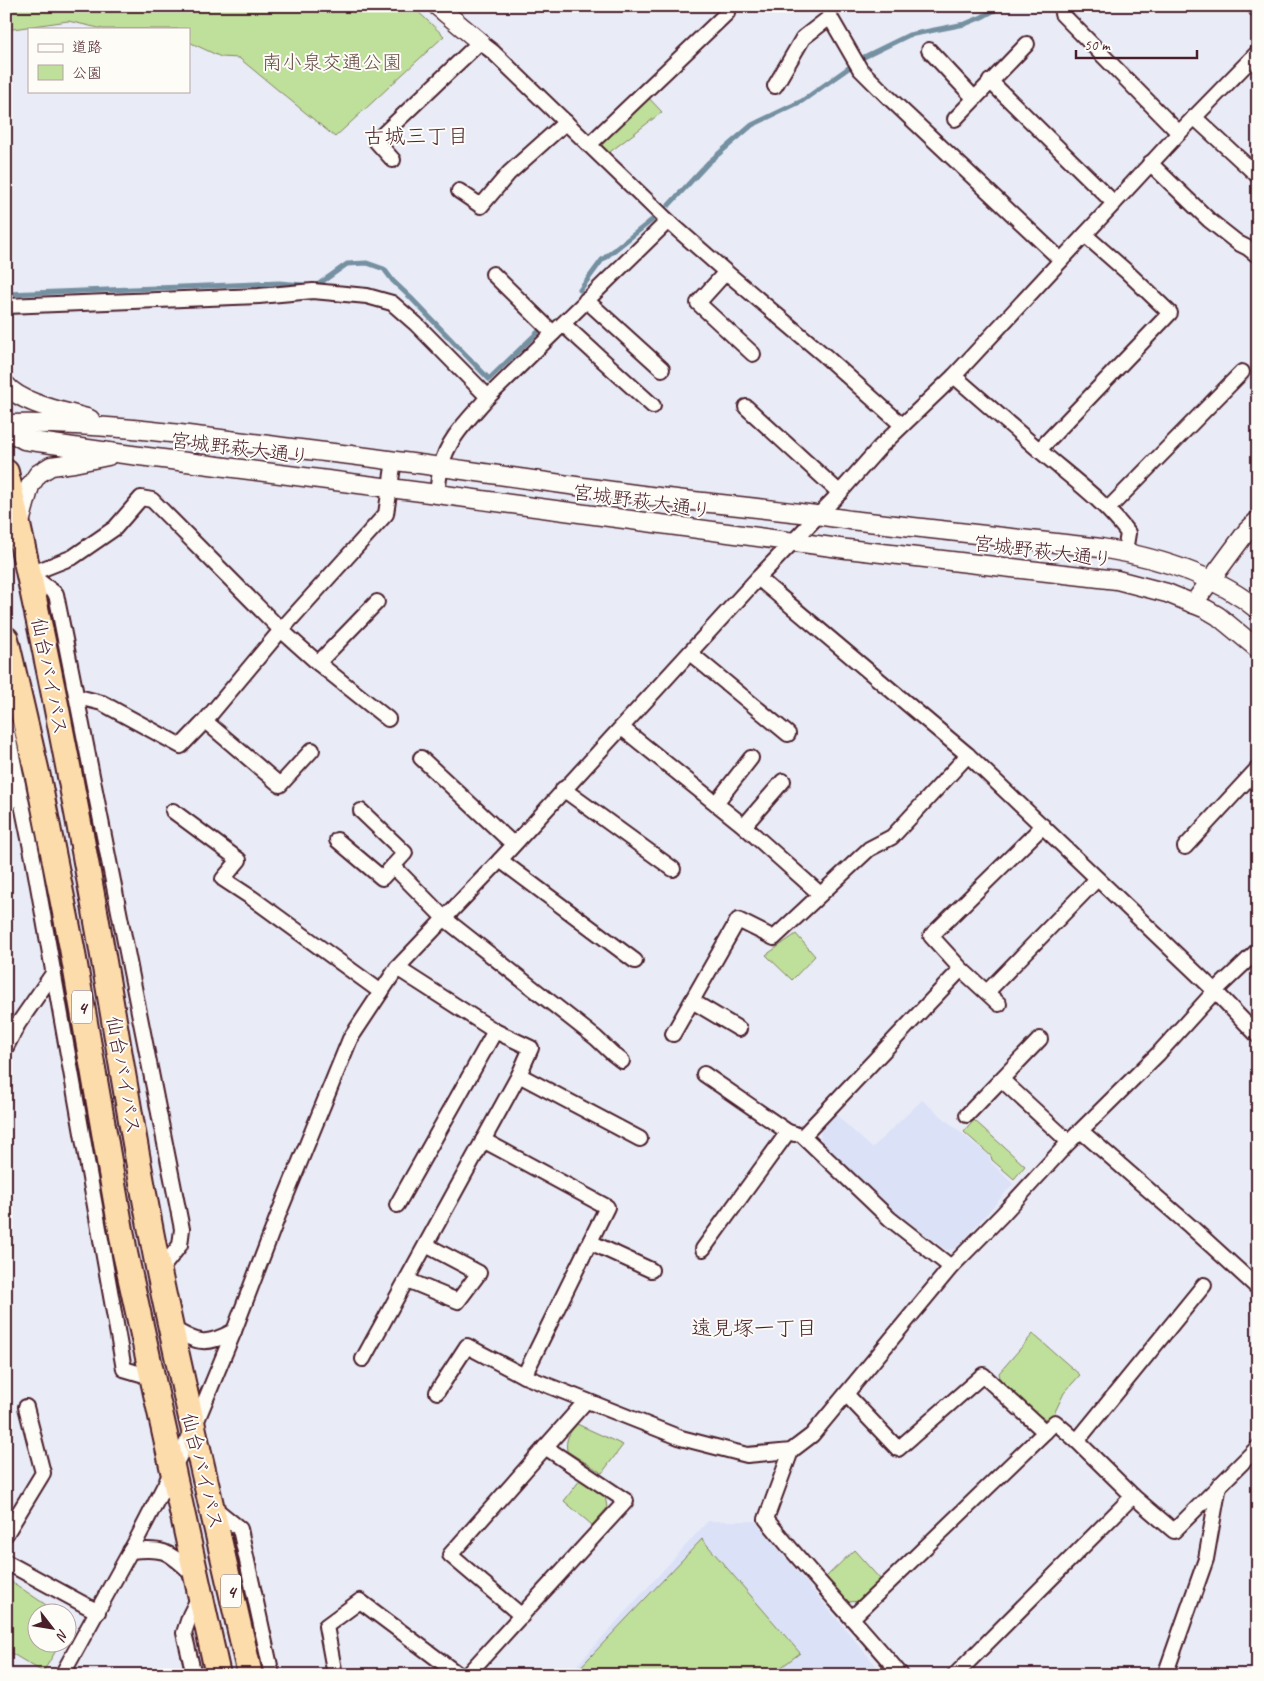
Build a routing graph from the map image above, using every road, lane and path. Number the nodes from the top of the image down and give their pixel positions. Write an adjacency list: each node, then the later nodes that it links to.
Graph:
1 (437, 6): 6 (street)
2 (1256, 6): 3 (street)
3 (1258, 10)
4 (726, 13): 17 (street)
5 (1062, 14): 16 (street)
6 (480, 42): 15 (street); 18 (street)
7 (1027, 44): 10 (street)
8 (929, 50): 12 (street)
9 (1258, 52): 13 (street)
10 (990, 81): 12 (street); 22 (street)
11 (775, 86): 26 (street)
12 (974, 98): 14 (street)
13 (1194, 117): 16 (street); 20 (street)
14 (955, 119)
15 (566, 122): 17 (street); 21 (street)
16 (1179, 133): 19 (street)
17 (589, 145): 23 (street)
18 (392, 160)
19 (1150, 163): 22 (street); 25 (street)
20 (1258, 176)
21 (459, 191)
22 (1114, 203): 24 (street)
23 (668, 221): 27 (street); 29 (street)
24 (1085, 235): 26 (street); 44 (street)
25 (1258, 256)
26 (1061, 260): 35 (street)
27 (726, 272): 32 (street); 41 (street)
28 (493, 274): 31 (street)
29 (586, 300): 31 (street); 33 (street)
30 (6, 306): 37 (street)
31 (558, 328): 37 (street); 38 (street)
32 (752, 354)
33 (662, 369)
34 (1242, 372): 52 (street)
35 (954, 376): 41 (street); 44 (street)
36 (6, 384): 42 (street)
37 (488, 397): 47 (street)
38 (653, 406)
39 (746, 407): 50 (street)
40 (6, 424): 42 (street, 宮城野萩大通り)
41 (902, 425): 50 (street)
42 (118, 427): 46 (street, 宮城野萩大通り)
43 (6, 430): 45 (street, 宮城野萩大通り)
44 (1039, 450): 52 (street)
45 (116, 453): 49 (street, 宮城野萩大通り); 55 (street)
46 (394, 460): 47 (street, 宮城野萩大通り); 49 (street)
47 (441, 466): 51 (street); 53 (street, 宮城野萩大通り)
48 (6, 472): 55 (highway, 仙台バイパス / 4)
49 (390, 489): 51 (street, 宮城野萩大通り); 64 (street)
50 (840, 493): 53 (street)
51 (437, 494): 56 (street, 宮城野萩大通り)
52 (1108, 509): 57 (street)
53 (818, 515): 56 (street); 57 (street, 宮城野萩大通り)
54 (1258, 520): 60 (street)
55 (19, 526): 58 (highway, 仙台バイパス / 4)
56 (792, 542): 59 (street); 62 (street, 宮城野萩大通り)
57 (1125, 552): 60 (street, 宮城野萩大通り)
58 (30, 574): 64 (street); 69 (street); 131 (highway, 仙台バイパス / 4)
59 (758, 578): 67 (street); 76 (street)
60 (1211, 580): 62 (street); 63 (street, 宮城野萩大通り)
61 (377, 602): 68 (street)
62 (1193, 604): 66 (street, 宮城野萩大通り)
63 (1258, 610)
64 (281, 630): 68 (street); 71 (street)
65 (6, 639): 139 (highway, 仙台バイパス / 4)
66 (1258, 649)
67 (690, 653): 73 (street); 74 (street)
68 (318, 662): 70 (street)
69 (78, 697): 71 (street); 131 (street)
70 (388, 719)
71 (205, 721): 75 (street)
72 (6, 726): 81 (street)
73 (622, 728): 82 (street); 83 (street)
74 (788, 734)
75 (312, 750)
76 (968, 754): 88 (street); 96 (street)
77 (421, 758): 90 (street)
78 (751, 758): 83 (street)
79 (1258, 768): 91 (street)
80 (783, 781): 87 (street)
81 (18, 785): 84 (street); 102 (street)
82 (563, 790): 90 (street); 94 (street)
83 (716, 803): 87 (street)
84 (6, 808)
85 (173, 811): 104 (street)
86 (361, 811): 93 (street)
87 (744, 826): 96 (street)
88 (1043, 826): 95 (street); 101 (street)
89 (337, 840): 93 (street)
90 (513, 844): 92 (street)
91 (1185, 847)
92 (500, 860): 97 (street); 99 (street)
93 (393, 866): 97 (street)
94 (673, 869)
95 (1097, 879): 103 (street); 105 (street)
96 (820, 894): 106 (street)
97 (445, 919): 100 (street); 114 (street)
98 (1258, 950): 103 (street)
99 (635, 961)
100 (397, 968): 104 (street); 109 (street)
101 (962, 969): 105 (street); 121 (street)
102 (54, 972): 113 (street); 139 (street)
103 (1215, 991): 111 (street); 119 (street)
104 (381, 992): 136 (street)
105 (987, 992): 107 (street)
106 (692, 1001): 108 (street); 110 (street)
107 (999, 1004)
108 (739, 1029)
109 (495, 1031): 116 (street); 125 (street)
110 (673, 1034)
111 (1258, 1036)
112 (1040, 1039): 117 (street)
113 (6, 1046)
114 (622, 1061)
115 (704, 1074): 120 (street)
116 (519, 1075): 122 (street); 123 (street)
117 (1002, 1080): 118 (street); 124 (street)
118 (968, 1115)
119 (1081, 1131): 124 (street); 134 (street)
120 (788, 1132): 121 (street); 128 (street)
121 (803, 1136): 129 (street)
122 (640, 1139)
123 (483, 1140): 126 (street); 127 (street)
124 (1069, 1142): 129 (street)
125 (397, 1204)
126 (590, 1242): 130 (street); 138 (street)
127 (426, 1245): 132 (street); 132 (street)
128 (703, 1249)
129 (951, 1268): 141 (street)
130 (651, 1270)
131 (160, 1272): 135 (highway, 仙台バイパス / 4)
132 (407, 1280): 137 (street)
133 (1204, 1285): 146 (street)
134 (1258, 1288)
135 (172, 1328): 136 (street); 144 (highway, 仙台バイパス / 4)
136 (234, 1331): 144 (street)
137 (363, 1359)
138 (524, 1376): 140 (street); 142 (street)
139 (151, 1377): 150 (highway, 仙台バイパス / 4)
140 (437, 1392)
141 (846, 1394): 145 (street); 149 (street)
142 (586, 1401): 147 (street); 149 (street)
143 (26, 1407): 154 (street)
144 (193, 1430): 150 (street); 153 (highway, 仙台バイパス / 4)
145 (1045, 1432): 146 (street); 160 (street)
146 (1077, 1441): 152 (street)
147 (545, 1447): 159 (street); 159 (street)
148 (1258, 1447): 151 (street)
149 (791, 1450): 160 (street)
150 (172, 1470): 155 (street); 157 (highway, 仙台バイパス / 4)
151 (1219, 1485): 152 (street); 171 (street)
152 (1133, 1496): 170 (street)
153 (213, 1507): 164 (highway, 仙台バイパス / 4); 165 (street)
154 (6, 1534)
155 (130, 1551): 157 (street); 158 (street)
156 (6, 1562): 158 (street)
157 (198, 1585): 162 (street); 163 (highway, 仙台バイパス / 4)
158 (98, 1612): 161 (street)
159 (522, 1616): 168 (street)
160 (852, 1617): 169 (street)
161 (62, 1675)
162 (194, 1675)
163 (218, 1675)
164 (250, 1675)
165 (272, 1675)
166 (334, 1675): 167 (street)
167 (459, 1675)
168 (467, 1675)
169 (901, 1675)
170 (955, 1675)
171 (1165, 1675)

